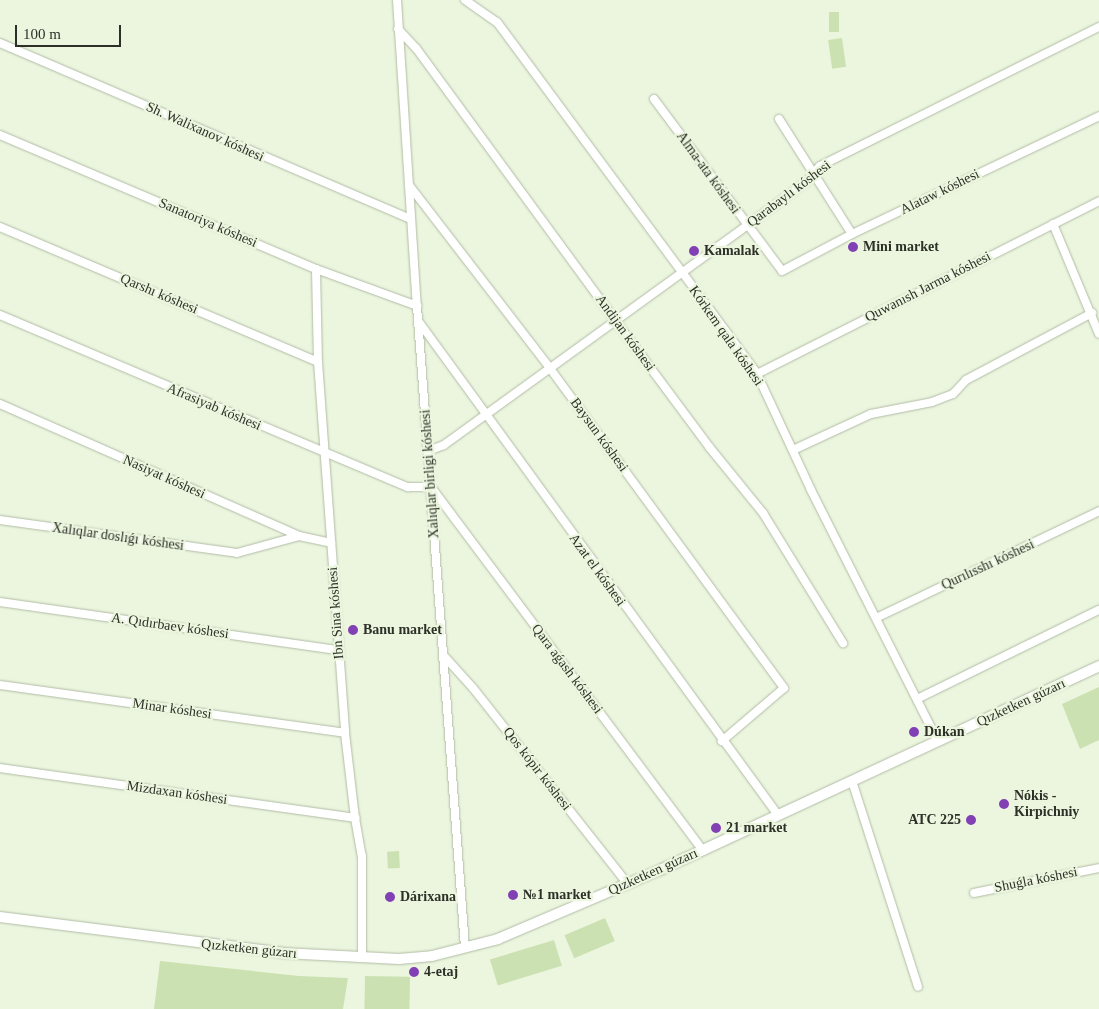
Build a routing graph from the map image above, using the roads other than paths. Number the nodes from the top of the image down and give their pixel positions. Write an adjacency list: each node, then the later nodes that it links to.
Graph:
1 (397, 0): 4 (street, Xalıqlar birligi kóshesi)
2 (465, 0): 20 (street, Kórkem qala kóshesi)
3 (1099, 27): 10 (street, Qarabaylı kóshesi)
4 (398, 30): 11 (street, Xalıqlar birligi kóshesi); 24 (street, Andijan kóshesi)
5 (0, 43): 13 (street, Sh. Walixanov kóshesi)
6 (654, 99): 15 (street, Alma-ata kóshesi)
7 (1099, 116): 17 (street, Alataw kóshesi)
8 (779, 119): 10 (street)
9 (0, 135): 18 (street, Sanatoriya kóshesi)
10 (812, 174): 15 (street, Qarabaylı kóshesi); 17 (street)
11 (409, 185): 13 (street, Xalıqlar birligi kóshesi); 28 (street, Baysun kóshesi)
12 (1099, 201): 14 (street, Quwanısh Jarma kóshesi)
13 (411, 219): 21 (street, Xalıqlar birligi kóshesi)
14 (1053, 224): 22 (street); 29 (street, Quwanısh Jarma kóshesi)
15 (747, 226): 19 (street, Alma-ata kóshesi); 20 (street, Qarabaylı kóshesi)
16 (0, 227): 27 (street, Qarshı kóshesi)
17 (852, 234): 19 (street, Alataw kóshesi)
18 (316, 269): 21 (street, Sanatoriya kóshesi); 27 (street, Ibn Sina kóshesi)
19 (782, 271)
20 (682, 273): 24 (street, Qarabaylı kóshesi); 29 (street, Kórkem qala kóshesi)
21 (417, 306): 25 (street, Xalıqlar birligi kóshesi)
22 (1092, 313): 26 (street); 32 (street)
23 (0, 315): 34 (street, Afrasiyab kóshesi)
24 (614, 320): 28 (street, Qarabaylı kóshesi); 43 (street, Andijan kóshesi)
25 (418, 322): 31 (street, Azat el kóshesi); 33 (street, Xalıqlar birligi kóshesi)
26 (1099, 334)
27 (318, 362): 34 (street, Ibn Sina kóshesi)
28 (549, 368): 31 (street, Qarabaylı kóshesi); 50 (street, Baysun kóshesi)
29 (757, 374): 32 (street, Kórkem qala kóshesi)
30 (0, 404): 38 (street, Nasiyat kóshesi)
31 (484, 415): 33 (street, Qarabaylı kóshesi); 50 (street, Azat el kóshesi)
32 (793, 450): 42 (street, Kórkem qala kóshesi)
33 (428, 451): 35 (street, Xalıqlar birligi kóshesi)
34 (326, 454): 35 (street, Afrasiyab kóshesi); 39 (street, Ibn Sina kóshesi)
35 (431, 487): 45 (street, Xalıqlar birligi kóshesi); 56 (street, Qara aǵash kóshesi)
36 (1099, 511): 42 (street, Qurılısshı kóshesi)
37 (0, 520): 38 (street, Xalıqlar doslıǵı kóshesi)
38 (299, 536): 39 (street, Nasiyat kóshesi)
39 (331, 543): 44 (street, Ibn Sina kóshesi)
40 (0, 602): 44 (street, A. Qıdırbaev kóshesi)
41 (1099, 610): 48 (street)
42 (876, 618): 48 (street, Kórkem qala kóshesi)
43 (843, 643)
44 (339, 650): 49 (street, Ibn Sina kóshesi)
45 (444, 656): 58 (street, Qos kópir kóshesi); 61 (street, Xalıqlar birligi kóshesi)
46 (1099, 666): 51 (street, Qızketken gúzarı)
47 (0, 685): 49 (street, Minar kóshesi)
48 (917, 699): 51 (street, Kórkem qala kóshesi)
49 (345, 733): 55 (street, Ibn Sina kóshesi)
50 (722, 741): 54 (street, Azat el kóshesi)
51 (938, 741): 53 (street, Qızketken gúzarı)
52 (0, 768): 55 (street, Mizdaxan kóshesi)
53 (852, 781): 54 (street, Qızketken gúzarı); 63 (street)
54 (778, 815): 56 (street, Qızketken gúzarı)
55 (355, 818): 62 (street, Ibn Sina kóshesi)
56 (703, 850): 58 (street, Qızketken gúzarı)
57 (1099, 868): 59 (street, Shuǵla kóshesi)
58 (628, 884): 61 (street, Qızketken gúzarı)
59 (974, 893)
60 (0, 917): 62 (street, Qızketken gúzarı)
61 (466, 948): 62 (street, Qızketken gúzarı)
62 (362, 957)
63 (918, 987)

